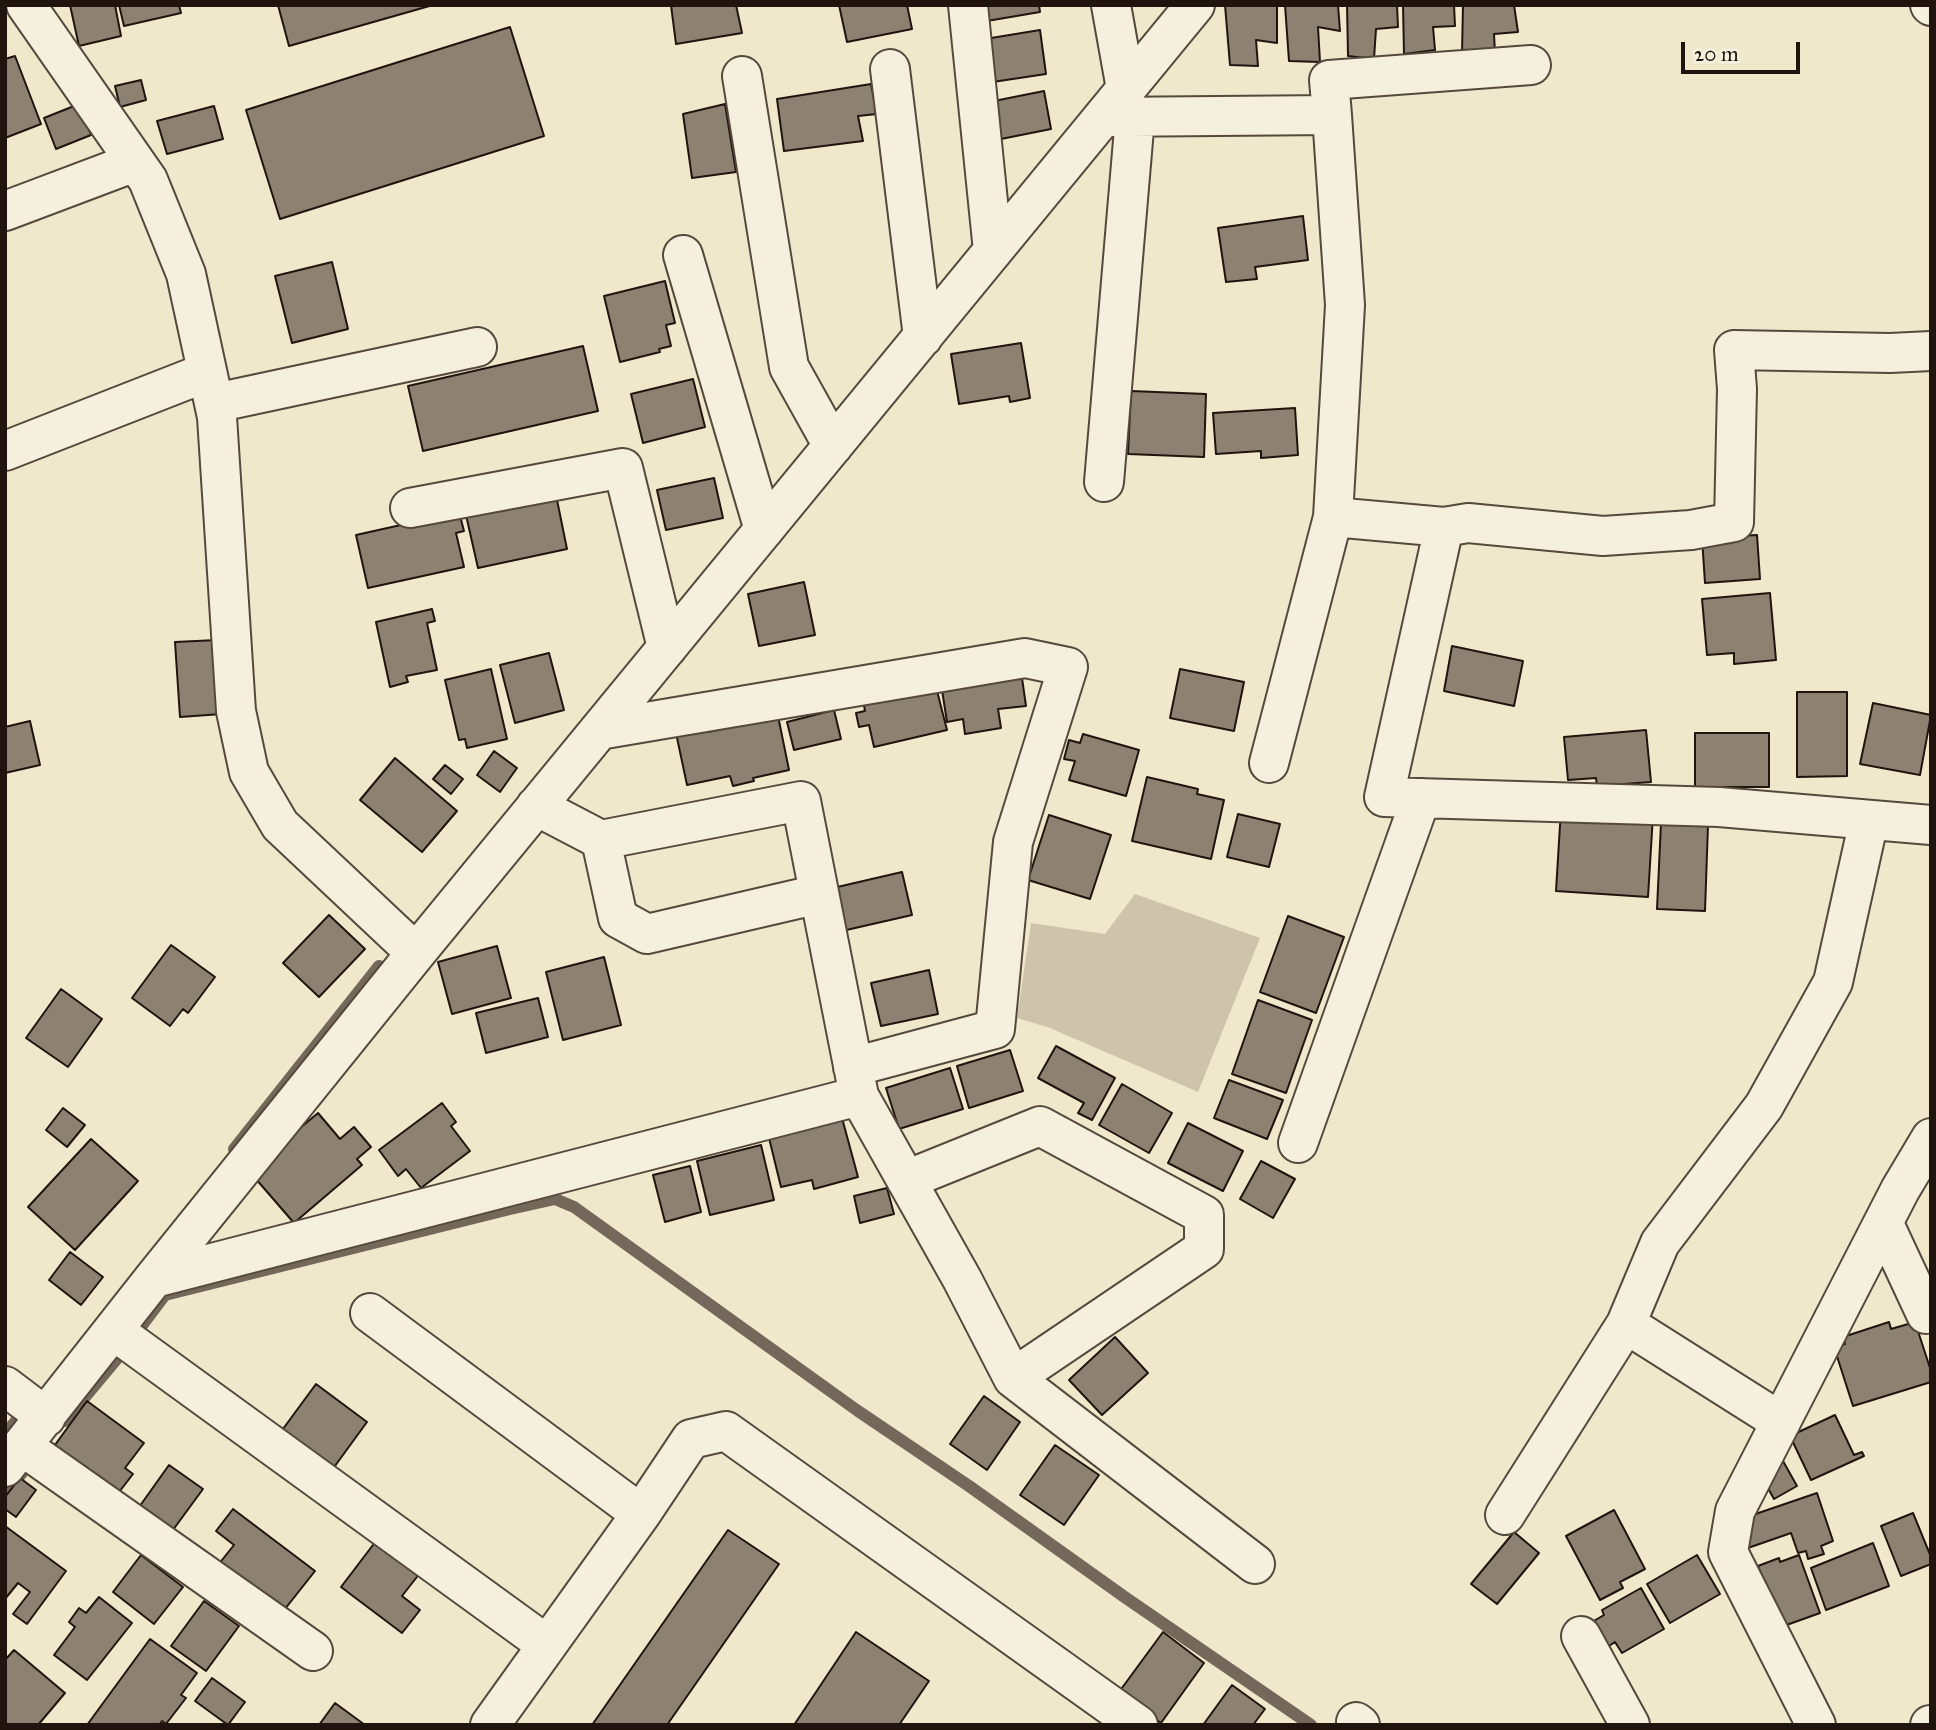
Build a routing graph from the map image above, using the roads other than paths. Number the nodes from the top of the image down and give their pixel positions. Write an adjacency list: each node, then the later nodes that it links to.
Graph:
1 (26, 5): 10 (street)
2 (968, 5): 12 (street)
3 (1111, 5): 8 (street)
4 (1195, 5): 8 (street)
5 (1531, 65): 9 (street)
6 (890, 69): 14 (street)
7 (742, 76): 18 (street)
8 (1121, 108): 9 (street); 12 (street); 20 (street)
9 (1332, 115): 22 (street)
10 (135, 162): 11 (street); 17 (street)
11 (5, 211)
12 (993, 251): 14 (street)
13 (683, 255): 24 (street)
14 (923, 337): 18 (street)
15 (477, 346): 17 (street)
16 (1931, 351): 23 (street)
17 (211, 388): 19 (street); 34 (street)
18 (833, 446): 24 (street)
19 (5, 452)
20 (1104, 482)
21 (410, 508): 25 (street)
22 (1333, 517): 23 (street); 27 (street)
23 (1444, 527): 28 (street)
24 (764, 530): 25 (street)
25 (667, 648): 26 (street)
26 (599, 730): 29 (street); 35 (street)
27 (1269, 763)
28 (1421, 798): 30 (street); 37 (street)
29 (536, 806): 32 (street); 34 (street)
30 (1869, 820): 31 (street); 43 (street)
31 (1931, 825)
32 (601, 840): 33 (street); 33 (street)
33 (819, 894): 35 (street)
34 (416, 953): 40 (street)
35 (856, 1081): 38 (street); 40 (street)
36 (1931, 1138): 39 (street)
37 (1298, 1143)
38 (905, 1180): 45 (street); 45 (street)
39 (1884, 1224): 42 (street); 47 (street)
40 (154, 1278): 44 (street)
41 (370, 1314): 49 (street)
42 (1929, 1318)
43 (1626, 1324): 47 (street); 50 (street)
44 (124, 1337): 46 (street); 53 (street)
45 (1013, 1378): 51 (street)
46 (28, 1403): 48 (street)
47 (1781, 1422): 58 (street)
48 (24, 1456): 54 (street)
49 (641, 1514): 53 (street); 56 (street)
50 (1505, 1515)
51 (1255, 1564)
52 (1581, 1636): 57 (street)
53 (547, 1645): 55 (street)
54 (313, 1651)
55 (490, 1725)
56 (1138, 1725)
57 (1630, 1725)
58 (1816, 1725)

